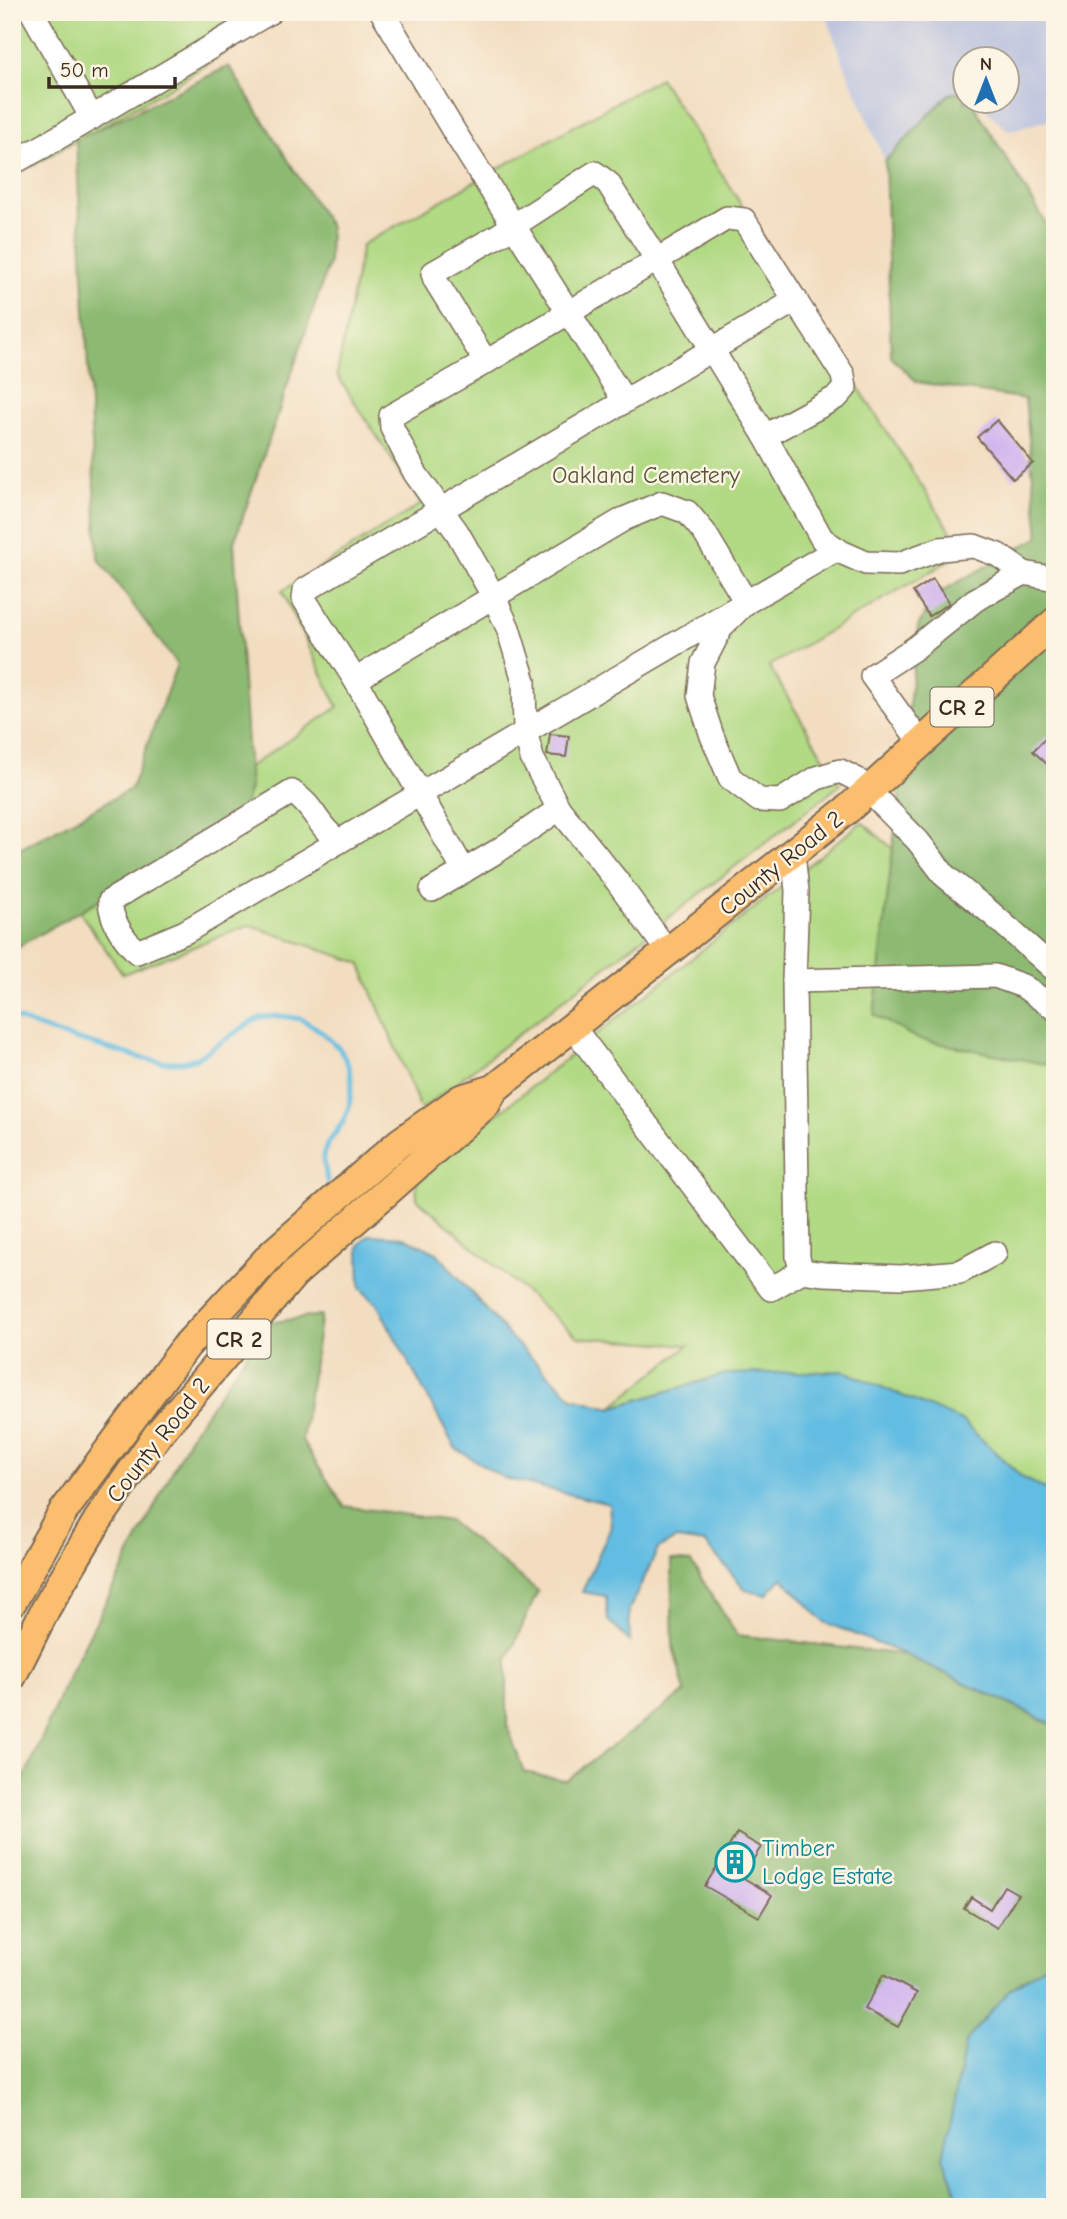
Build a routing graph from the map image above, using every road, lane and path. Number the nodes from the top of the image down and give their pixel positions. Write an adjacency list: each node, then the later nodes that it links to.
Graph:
1 (31, 12): 4 (street); 5 (street)
2 (270, 12): 5 (street)
3 (382, 12): 7 (street)
4 (12, 24)
5 (92, 118): 6 (street)
6 (12, 163)
7 (514, 226): 8 (street); 10 (street); 12 (street)
8 (657, 260): 9 (street); 10 (street); 11 (street)
9 (796, 300): 11 (street); 14 (street)
10 (569, 313): 12 (street); 13 (street)
11 (711, 350): 13 (street); 14 (street)
12 (486, 362): 15 (street)
13 (624, 400): 15 (street)
14 (765, 436): 16 (street)
15 (440, 509): 19 (street); 22 (street)
16 (837, 550): 17 (street); 20 (street)
17 (1024, 573): 18 (street); 24 (street)
18 (1055, 579)
19 (494, 597): 20 (street); 22 (street); 23 (street)
20 (746, 602): 23 (street); 25 (street)
21 (1055, 622): 24 (main road, County Road 2 / CR 2)
22 (356, 681): 26 (street)
23 (526, 731): 26 (street); 27 (street)
24 (921, 743): 25 (main road, County Road 2 / CR 2)
25 (869, 791): 29 (main road, County Road 2 / CR 2); 33 (street)
26 (419, 793): 28 (street); 30 (street)
27 (559, 808): 30 (street); 32 (street)
28 (340, 841): 28 (street)
29 (793, 854): 32 (main road, County Road 2 / CR 2); 34 (street)
30 (464, 871): 31 (street)
31 (432, 890)
32 (668, 952): 36 (main road, County Road 2 / CR 2)
33 (1055, 970)
34 (794, 981): 35 (street); 39 (street)
35 (1055, 1009)
36 (573, 1027): 37 (main road, County Road 2 / CR 2); 39 (street)
37 (494, 1089): 40 (main road, County Road 2 / CR 2); 41 (main road, County Road 2 / CR 2)
38 (995, 1253): 39 (street)
39 (802, 1270)
40 (12, 1602)
41 (12, 1676)

